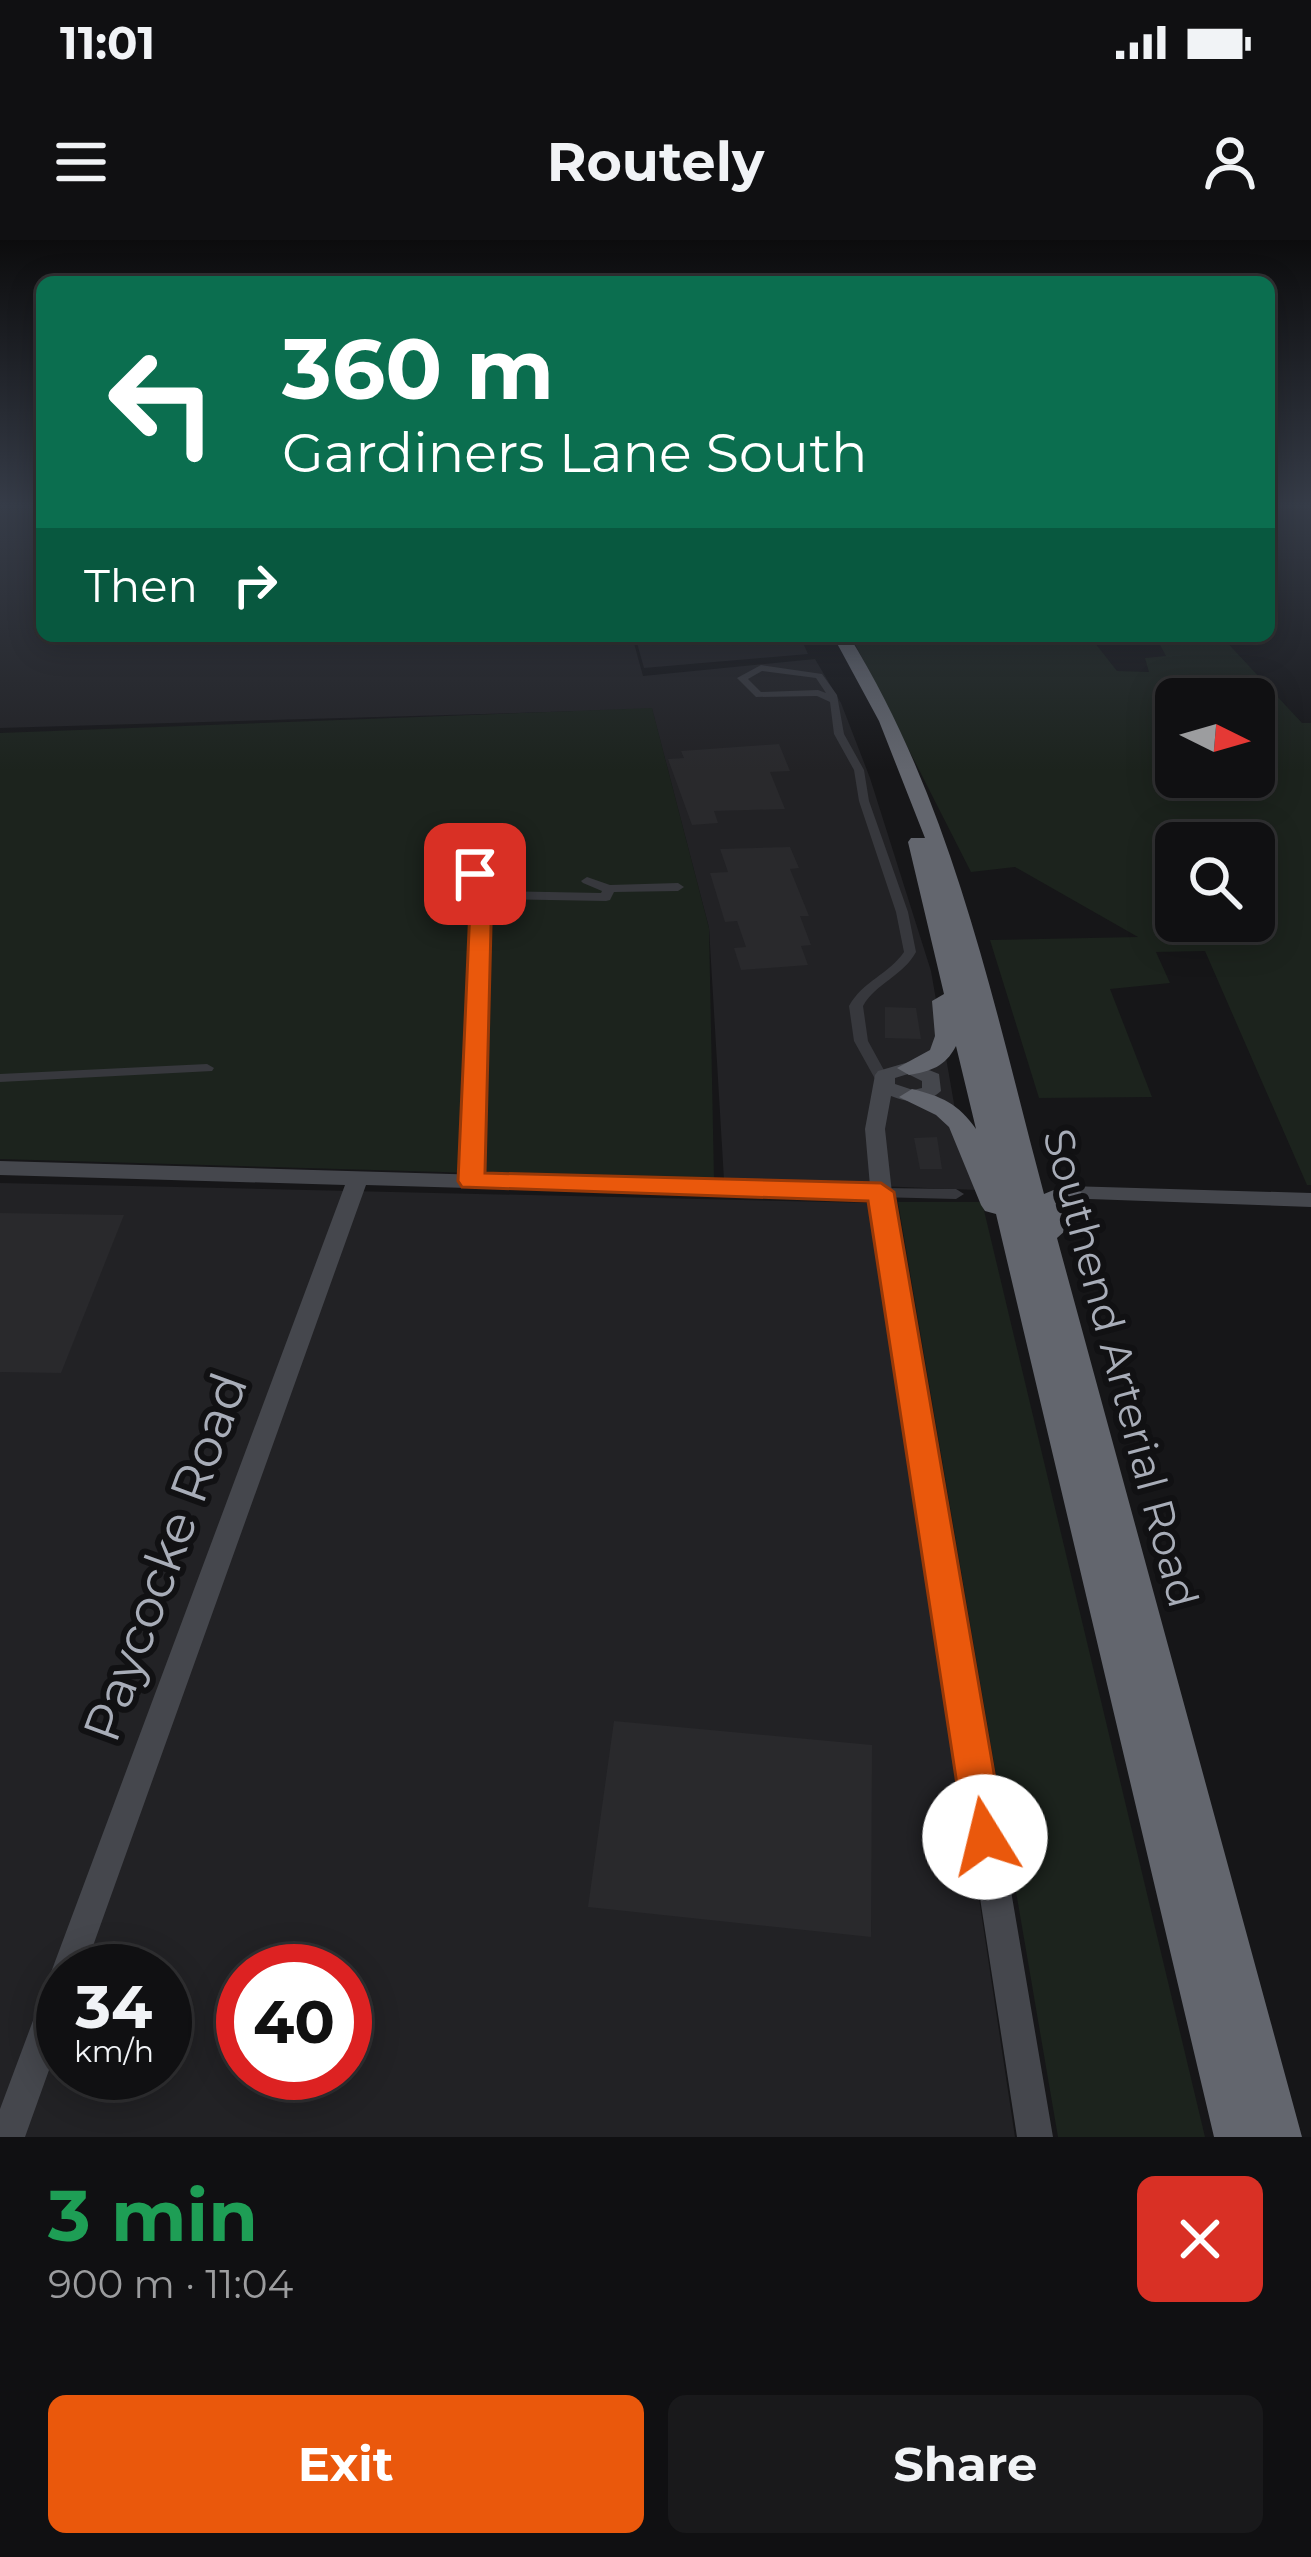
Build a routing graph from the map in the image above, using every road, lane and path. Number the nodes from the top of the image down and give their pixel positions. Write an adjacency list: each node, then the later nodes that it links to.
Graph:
1 (829, 642): 4 (highway, Southend Arterial Road)
2 (844, 642): 10 (highway, Southend Arterial Road)
3 (834, 700): 3 (street); 11 (street)
4 (922, 854): 14 (highway); 22 (highway, Southend Arterial Road)
5 (464, 874): 9 (street)
6 (586, 881): 8 (street)
7 (678, 887): 8 (street)
8 (609, 890): 9 (street)
9 (481, 901): 17 (street)
10 (989, 1035): 19 (highway); 22 (highway, Southend Arterial Road)
11 (861, 1041): 14 (street); 14 (street)
12 (206, 1068): 13 (street)
13 (0, 1078)
14 (902, 1083): 18 (street); 22 (highway)
15 (0, 1168): 16 (street)
16 (358, 1179): 17 (street); 23 (street, Paycocke Road)
17 (471, 1181): 18 (street)
18 (881, 1192): 20 (street); 26 (street)
19 (1068, 1193): 21 (street); 22 (highway)
20 (956, 1194)
21 (1311, 1200)
22 (1097, 1497): 27 (highway, Southend Arterial Road); 28 (highway, Southend Arterial Road)
23 (78, 1944)
24 (36, 2060): 25 (street)
25 (8, 2137)
26 (1035, 2137)
27 (1237, 2137)
28 (1279, 2137)

